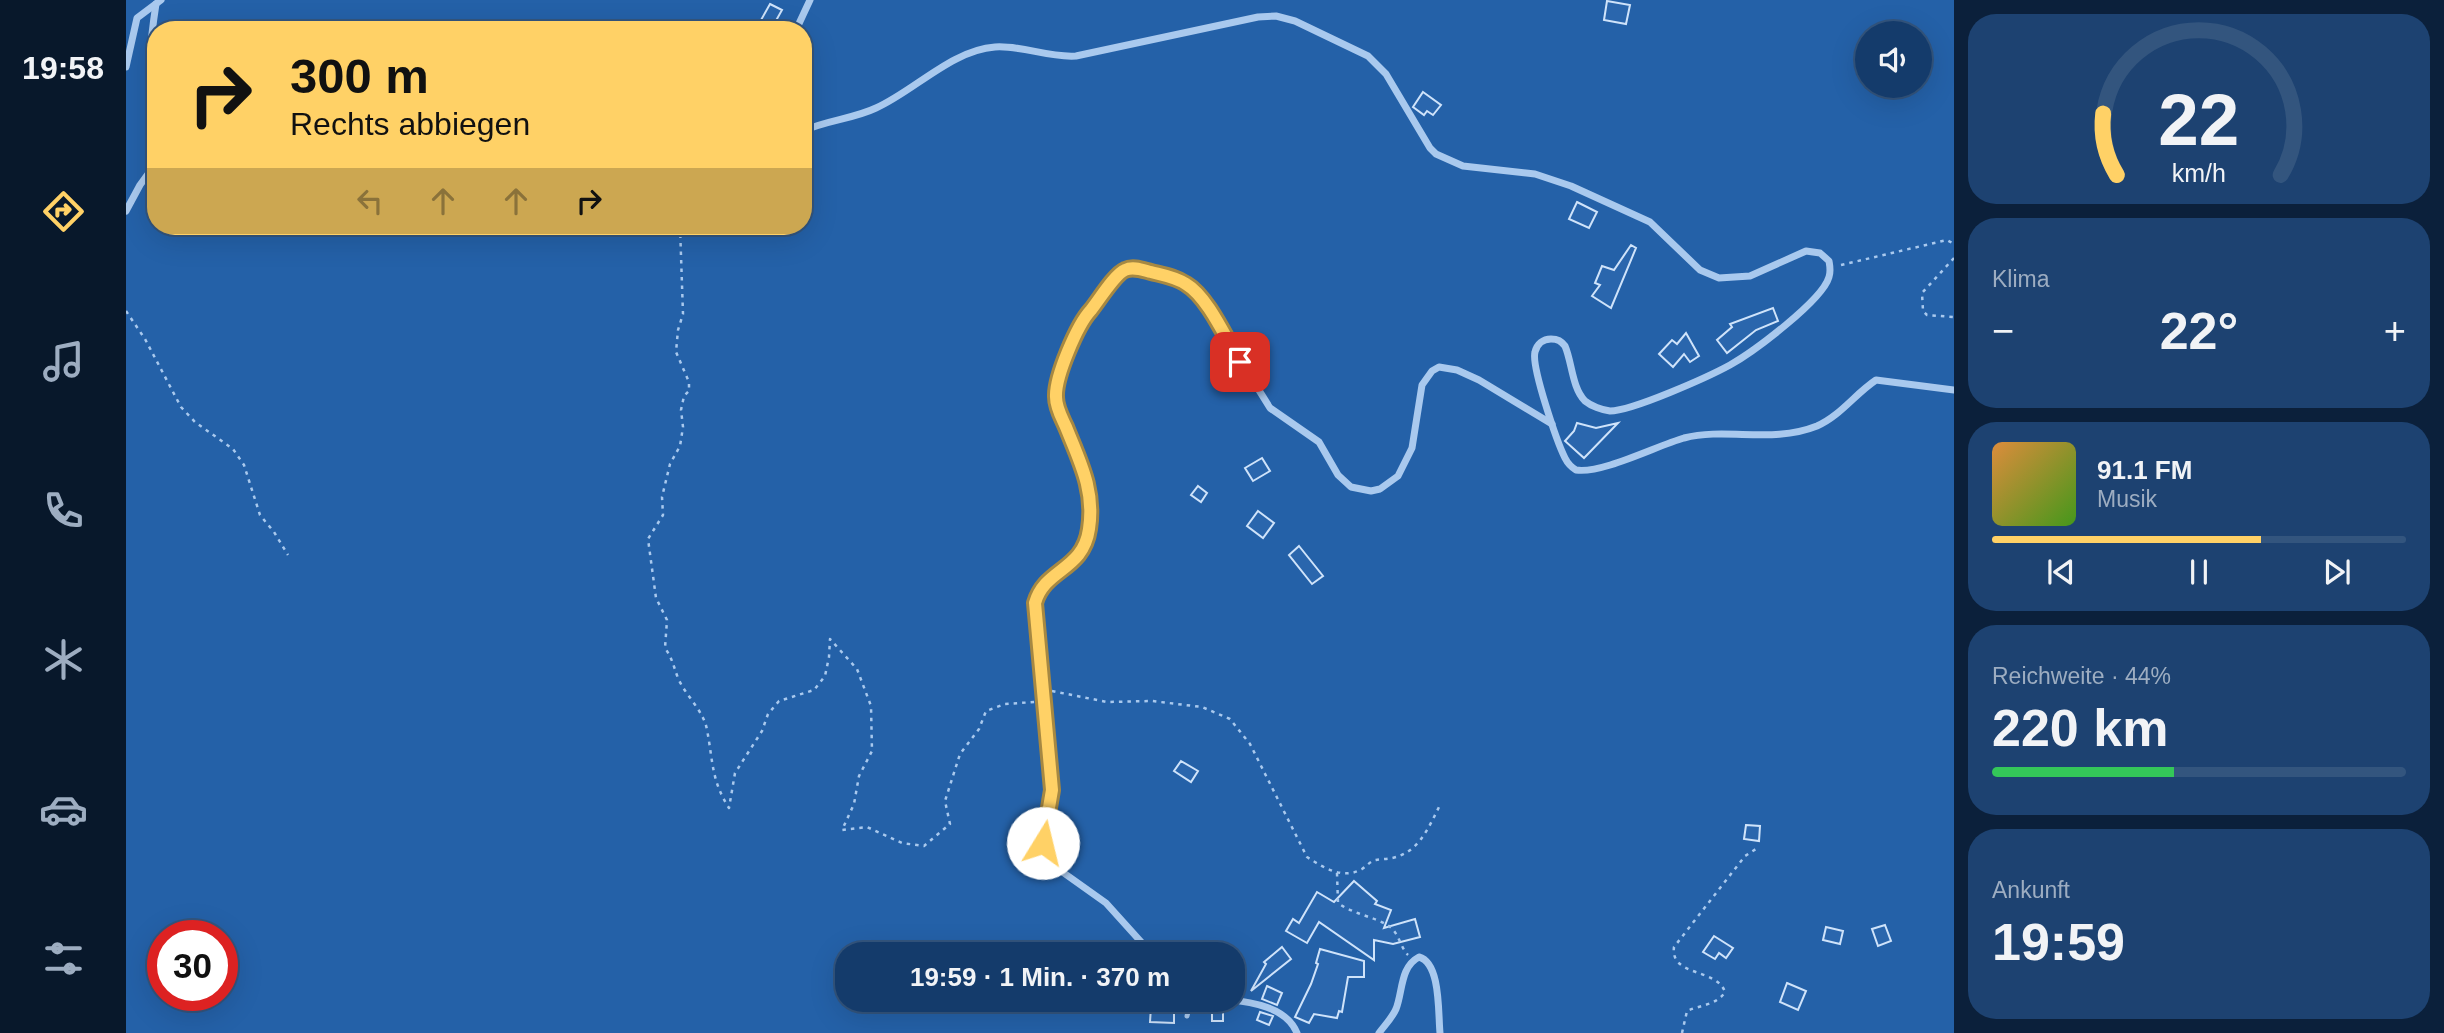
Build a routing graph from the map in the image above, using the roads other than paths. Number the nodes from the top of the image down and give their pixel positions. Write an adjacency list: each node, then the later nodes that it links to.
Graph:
1 (810, 0): 4 (street)
2 (158, 2): 3 (street); 5 (street)
3 (155, 21)
4 (800, 21)
5 (126, 67)
6 (812, 128): 10 (street)
7 (147, 175): 8 (street)
8 (126, 211)
9 (1954, 390): 10 (street)
10 (1552, 424): 11 (street)
11 (1141, 942)
12 (1245, 1001): 15 (street)
13 (1188, 1012): 14 (lane)
14 (1187, 1016)
15 (1297, 1033)
16 (1379, 1033): 17 (street)
17 (1440, 1033)

